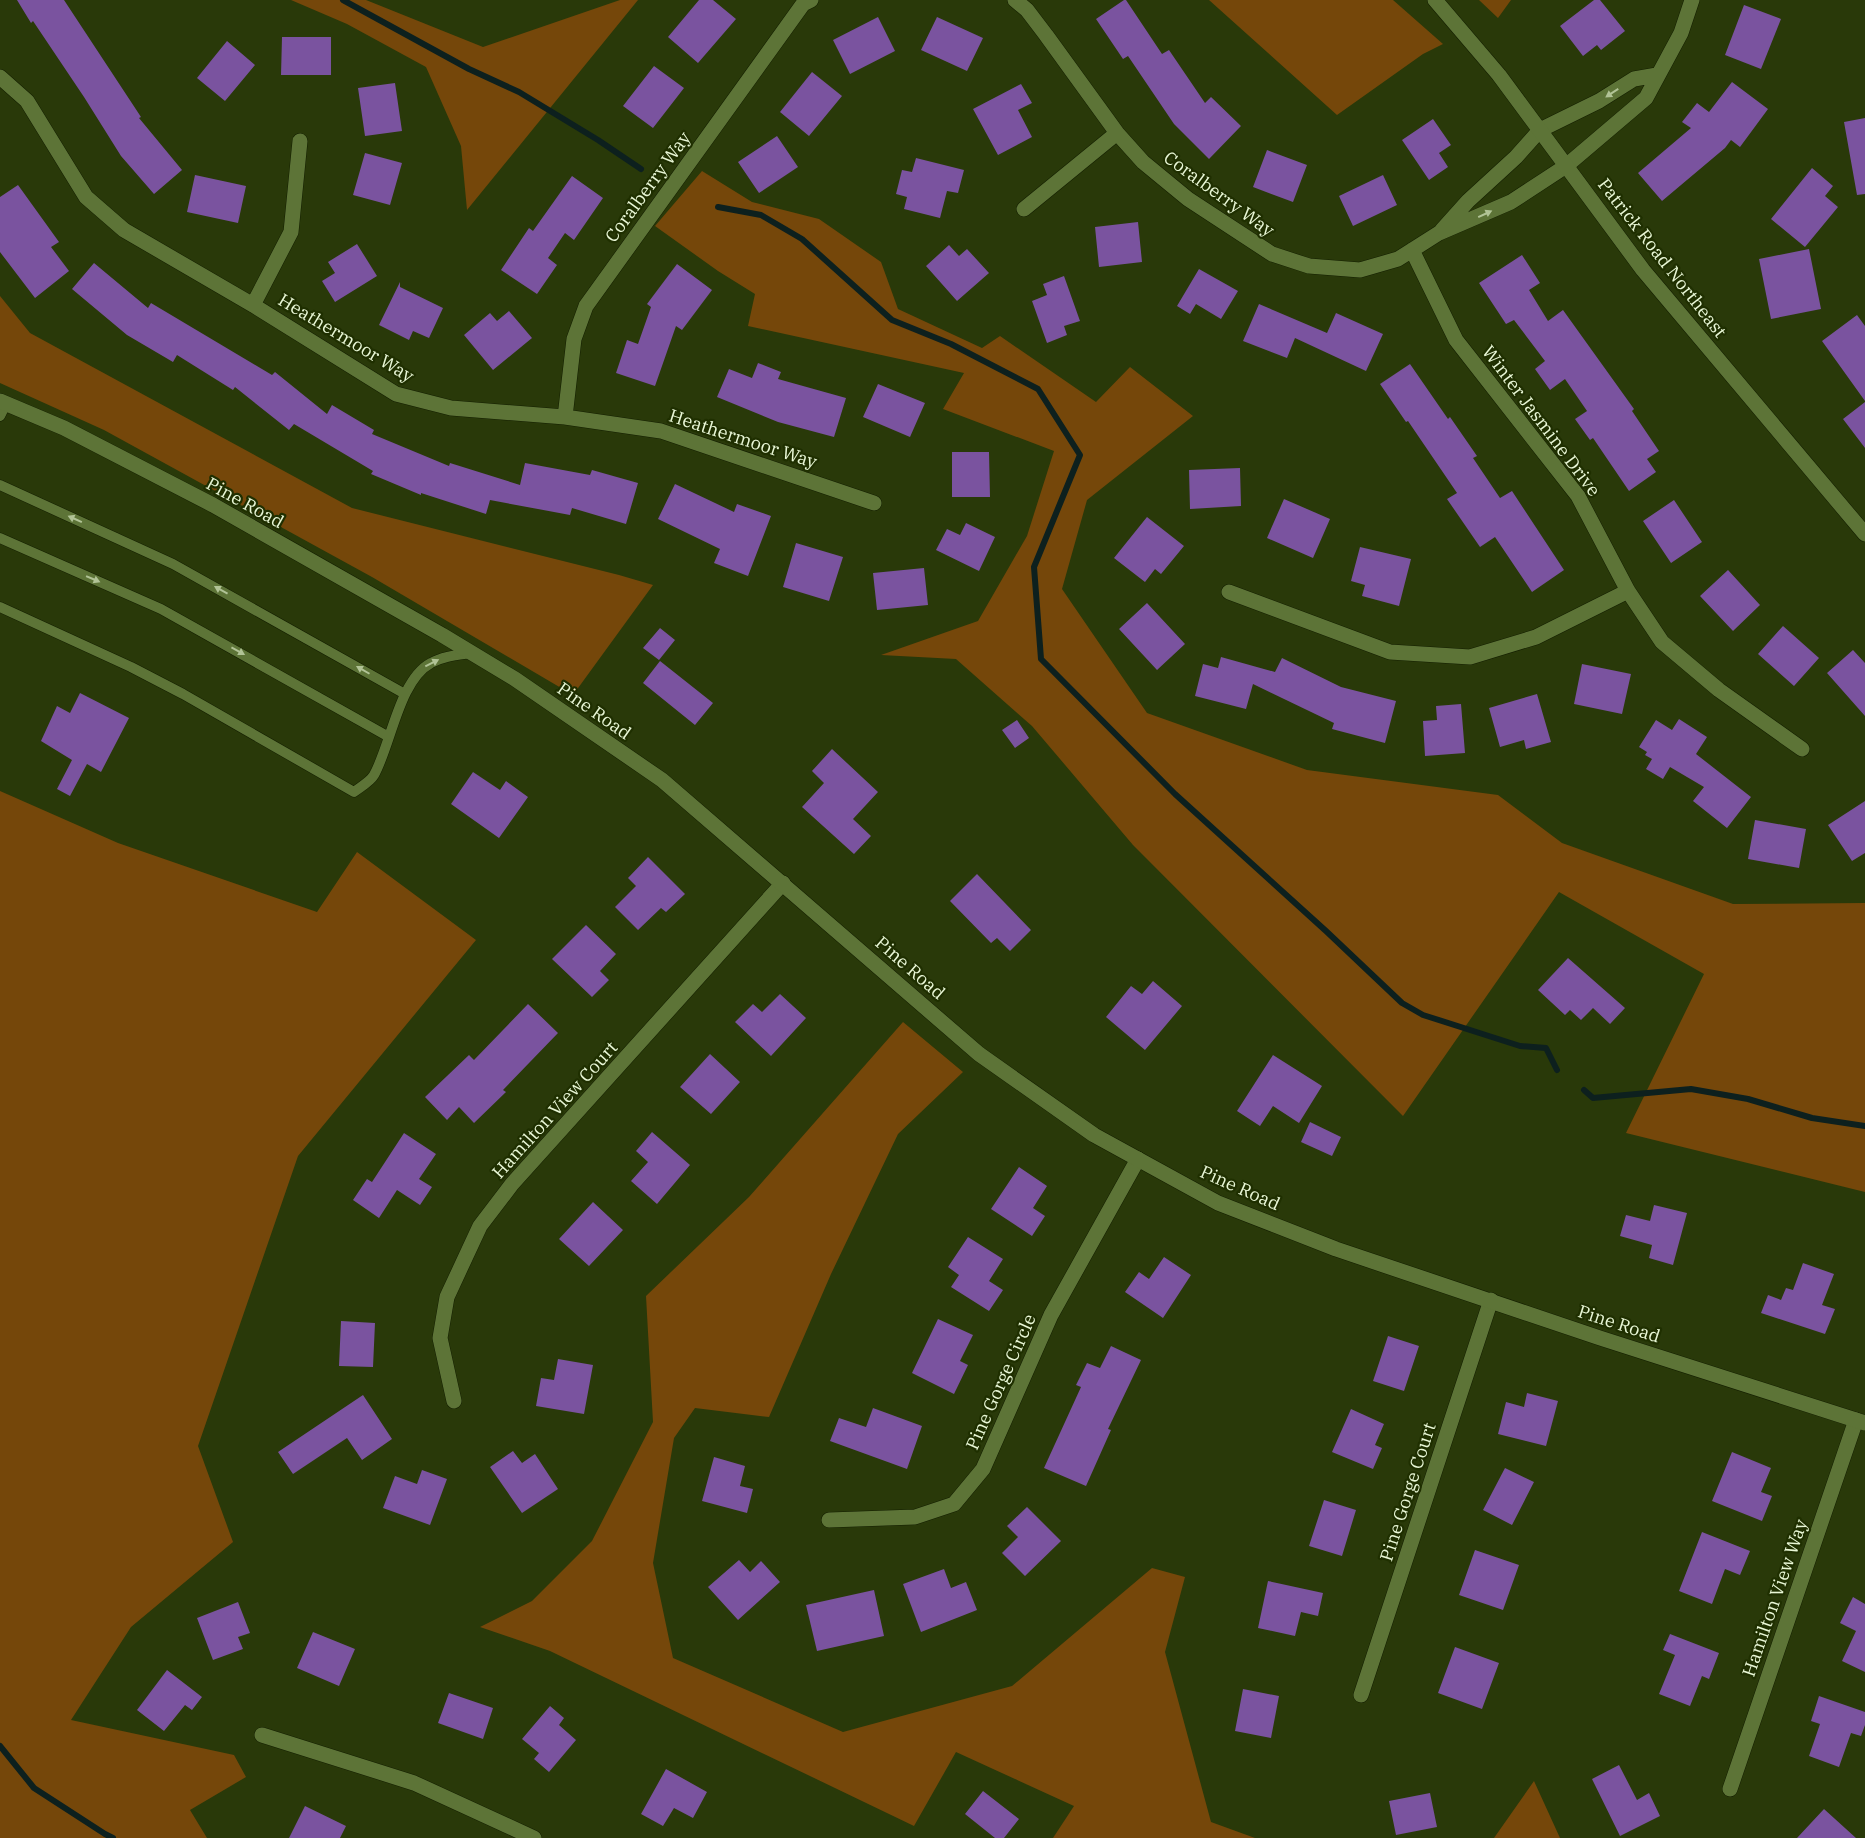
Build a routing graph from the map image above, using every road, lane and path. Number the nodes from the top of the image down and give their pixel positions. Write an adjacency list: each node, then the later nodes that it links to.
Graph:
1 (811, 0): 16 (street, Coralberry Way)
2 (1015, 0): 8 (street, Coralberry Way)
3 (1435, 0): 7 (street, Patrick Road Northeast)
4 (1692, 0): 5 (street, Coralberry Way)
5 (1657, 75): 7 (street, Coralberry Way, one-way to 7); 10 (street, Coralberry Way)
6 (0, 77): 14 (street, Heathermoor Way)
7 (1540, 130): 10 (street, Patrick Road Northeast); 12 (street, Coralberry Way)
8 (1118, 133): 11 (street); 13 (street, Coralberry Way)
9 (300, 141): 14 (street)
10 (1566, 166): 12 (street, Coralberry Way, one-way to 10); 19 (street, Patrick Road Northeast)
11 (1024, 209)
12 (1440, 232): 13 (street, Coralberry Way)
13 (1412, 250): 21 (street, Winter Jasmine Drive)
14 (253, 305): 16 (street, Heathermoor Way)
15 (2, 407): 24 (street, Pine Road)
16 (564, 418): 18 (street, Heathermoor Way)
17 (0, 485): 25 (lane, one-way to 17)
18 (874, 503)
19 (1865, 534)
20 (0, 538): 26 (lane, one-way to 26)
21 (1628, 591): 22 (street); 27 (street, Winter Jasmine Drive)
22 (1229, 592)
23 (0, 607): 26 (lane)
24 (472, 653): 25 (lane, one-way to 24); 28 (street, Pine Road)
25 (405, 694): 26 (lane)
26 (389, 737)
27 (1802, 749)
28 (783, 883): 29 (street, Pine Road); 31 (street, Hamilton View Court)
29 (1138, 1159): 30 (street, Pine Road); 33 (street, Pine Gorge Circle)
30 (1491, 1300): 32 (street, Pine Road); 34 (street, Pine Gorge Court)
31 (454, 1401)
32 (1860, 1421): 36 (street, Hamilton View Way)
33 (829, 1520)
34 (1361, 1695)
35 (262, 1735): 37 (street)
36 (1730, 1789)
37 (534, 1838)

